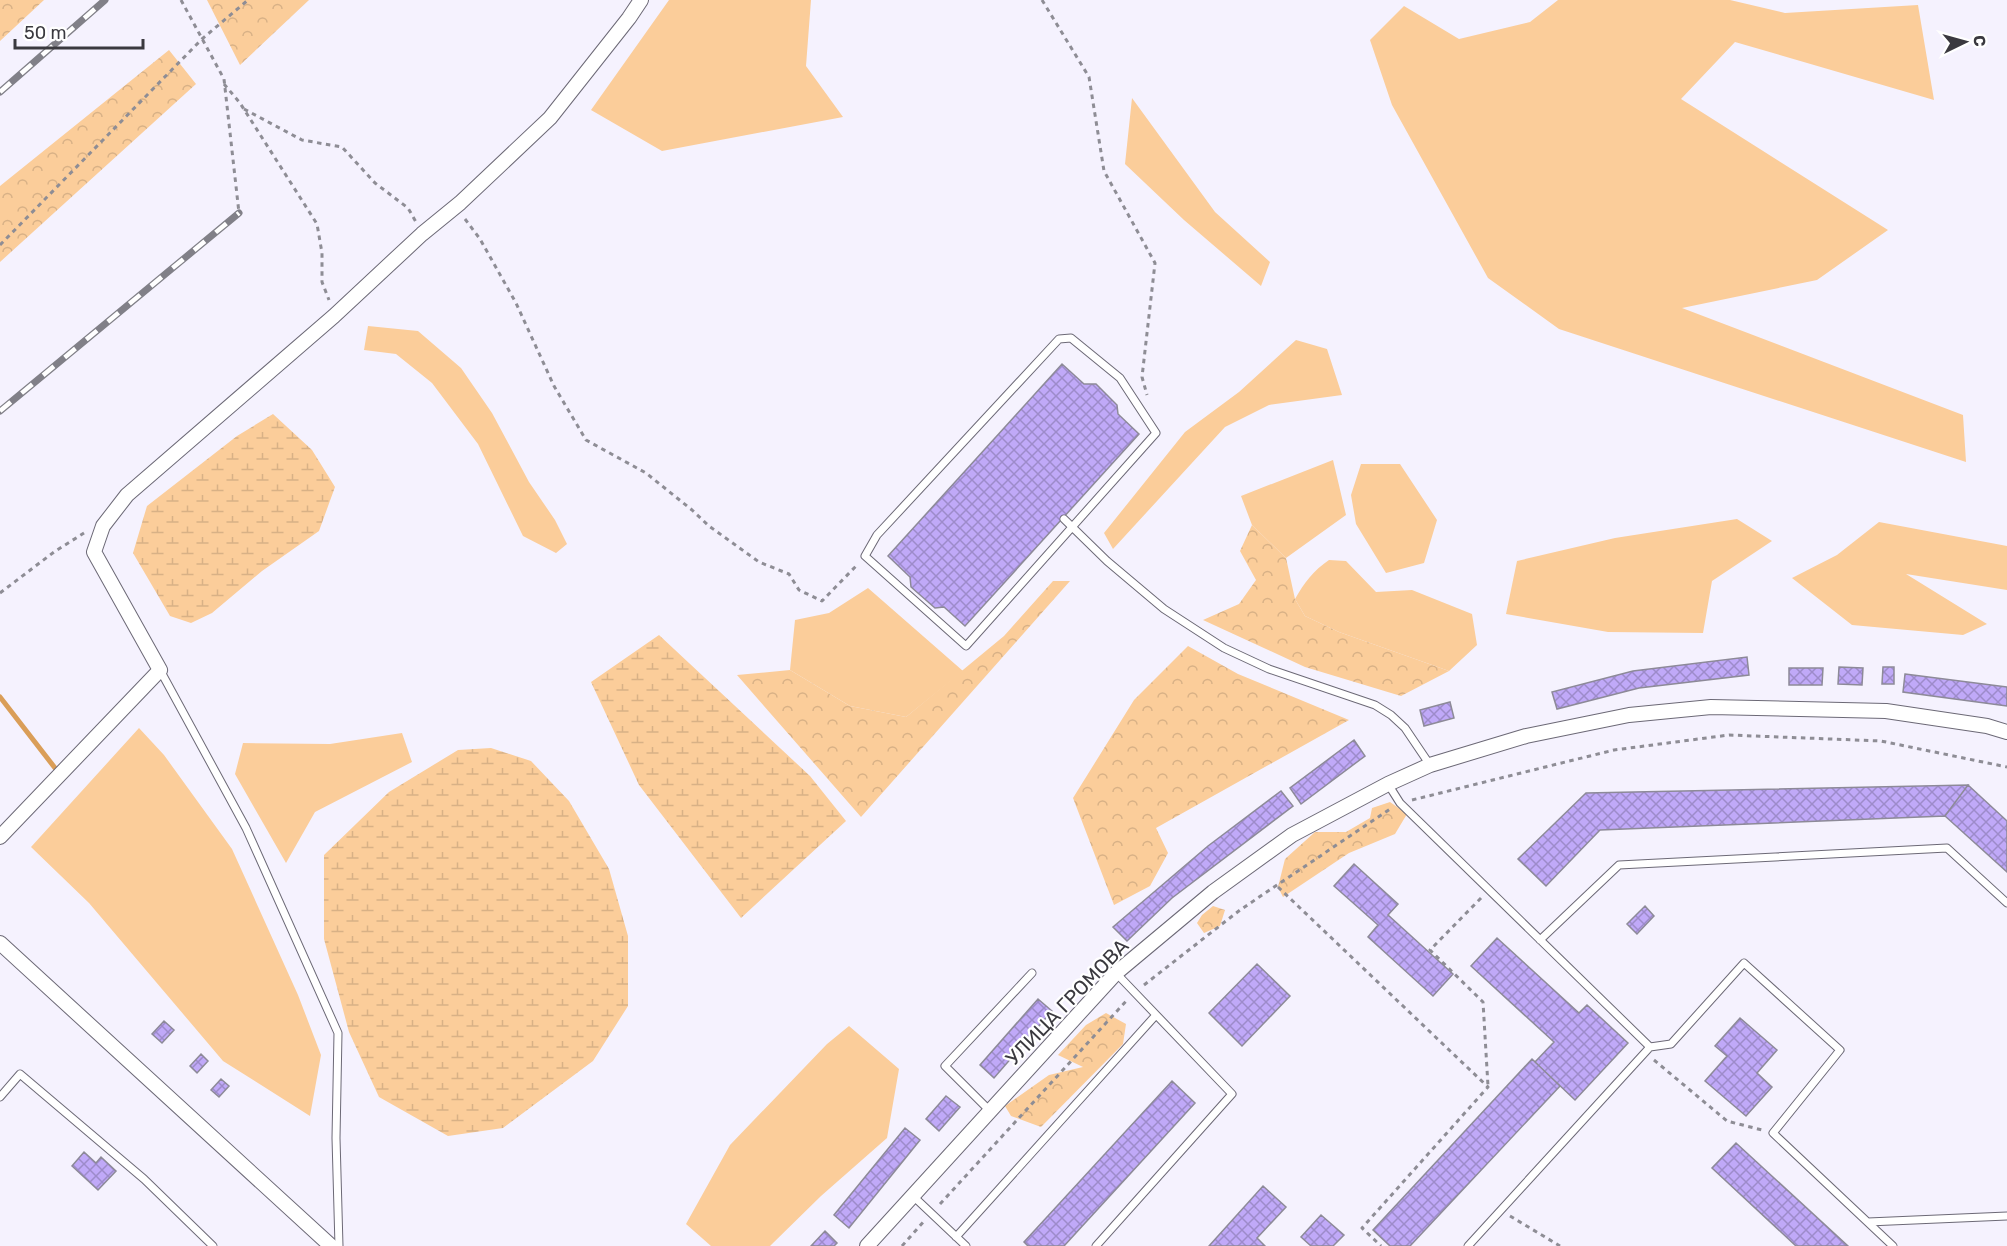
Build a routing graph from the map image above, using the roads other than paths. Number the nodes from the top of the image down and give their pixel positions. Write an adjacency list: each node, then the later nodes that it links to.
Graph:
1 (641, 0): 4 (street)
2 (1064, 519): 3 (lane)
3 (1072, 526): 3 (lane); 6 (lane)
4 (160, 670): 8 (street); 24 (lane)
5 (2007, 732): 6 (street, УЛИЦА ГРОМОВА)
6 (1430, 765): 7 (street, УЛИЦА ГРОМОВА)
7 (1388, 784): 10 (lane); 13 (street, УЛИЦА ГРОМОВА)
8 (0, 837)
9 (2007, 903): 10 (lane)
10 (1540, 940): 15 (lane)
11 (0, 944): 23 (street)
12 (1032, 973): 17 (lane)
13 (1116, 973): 14 (lane); 17 (street, УЛИЦА ГРОМОВА)
14 (1156, 1015): 21 (lane); 27 (lane)
15 (1648, 1050): 20 (lane); 28 (lane)
16 (0, 1097): 22 (lane)
17 (990, 1111): 18 (street, УЛИЦА ГРОМОВА)
18 (913, 1196): 21 (lane); 25 (street, УЛИЦА ГРОМОВА)
19 (2007, 1216): 20 (lane)
20 (1868, 1222): 29 (lane)
21 (956, 1237): 26 (lane)
22 (213, 1246)
23 (331, 1246)
24 (339, 1246)
25 (867, 1246)
26 (966, 1246)
27 (1096, 1246)
28 (1468, 1246)
29 (1893, 1246)

